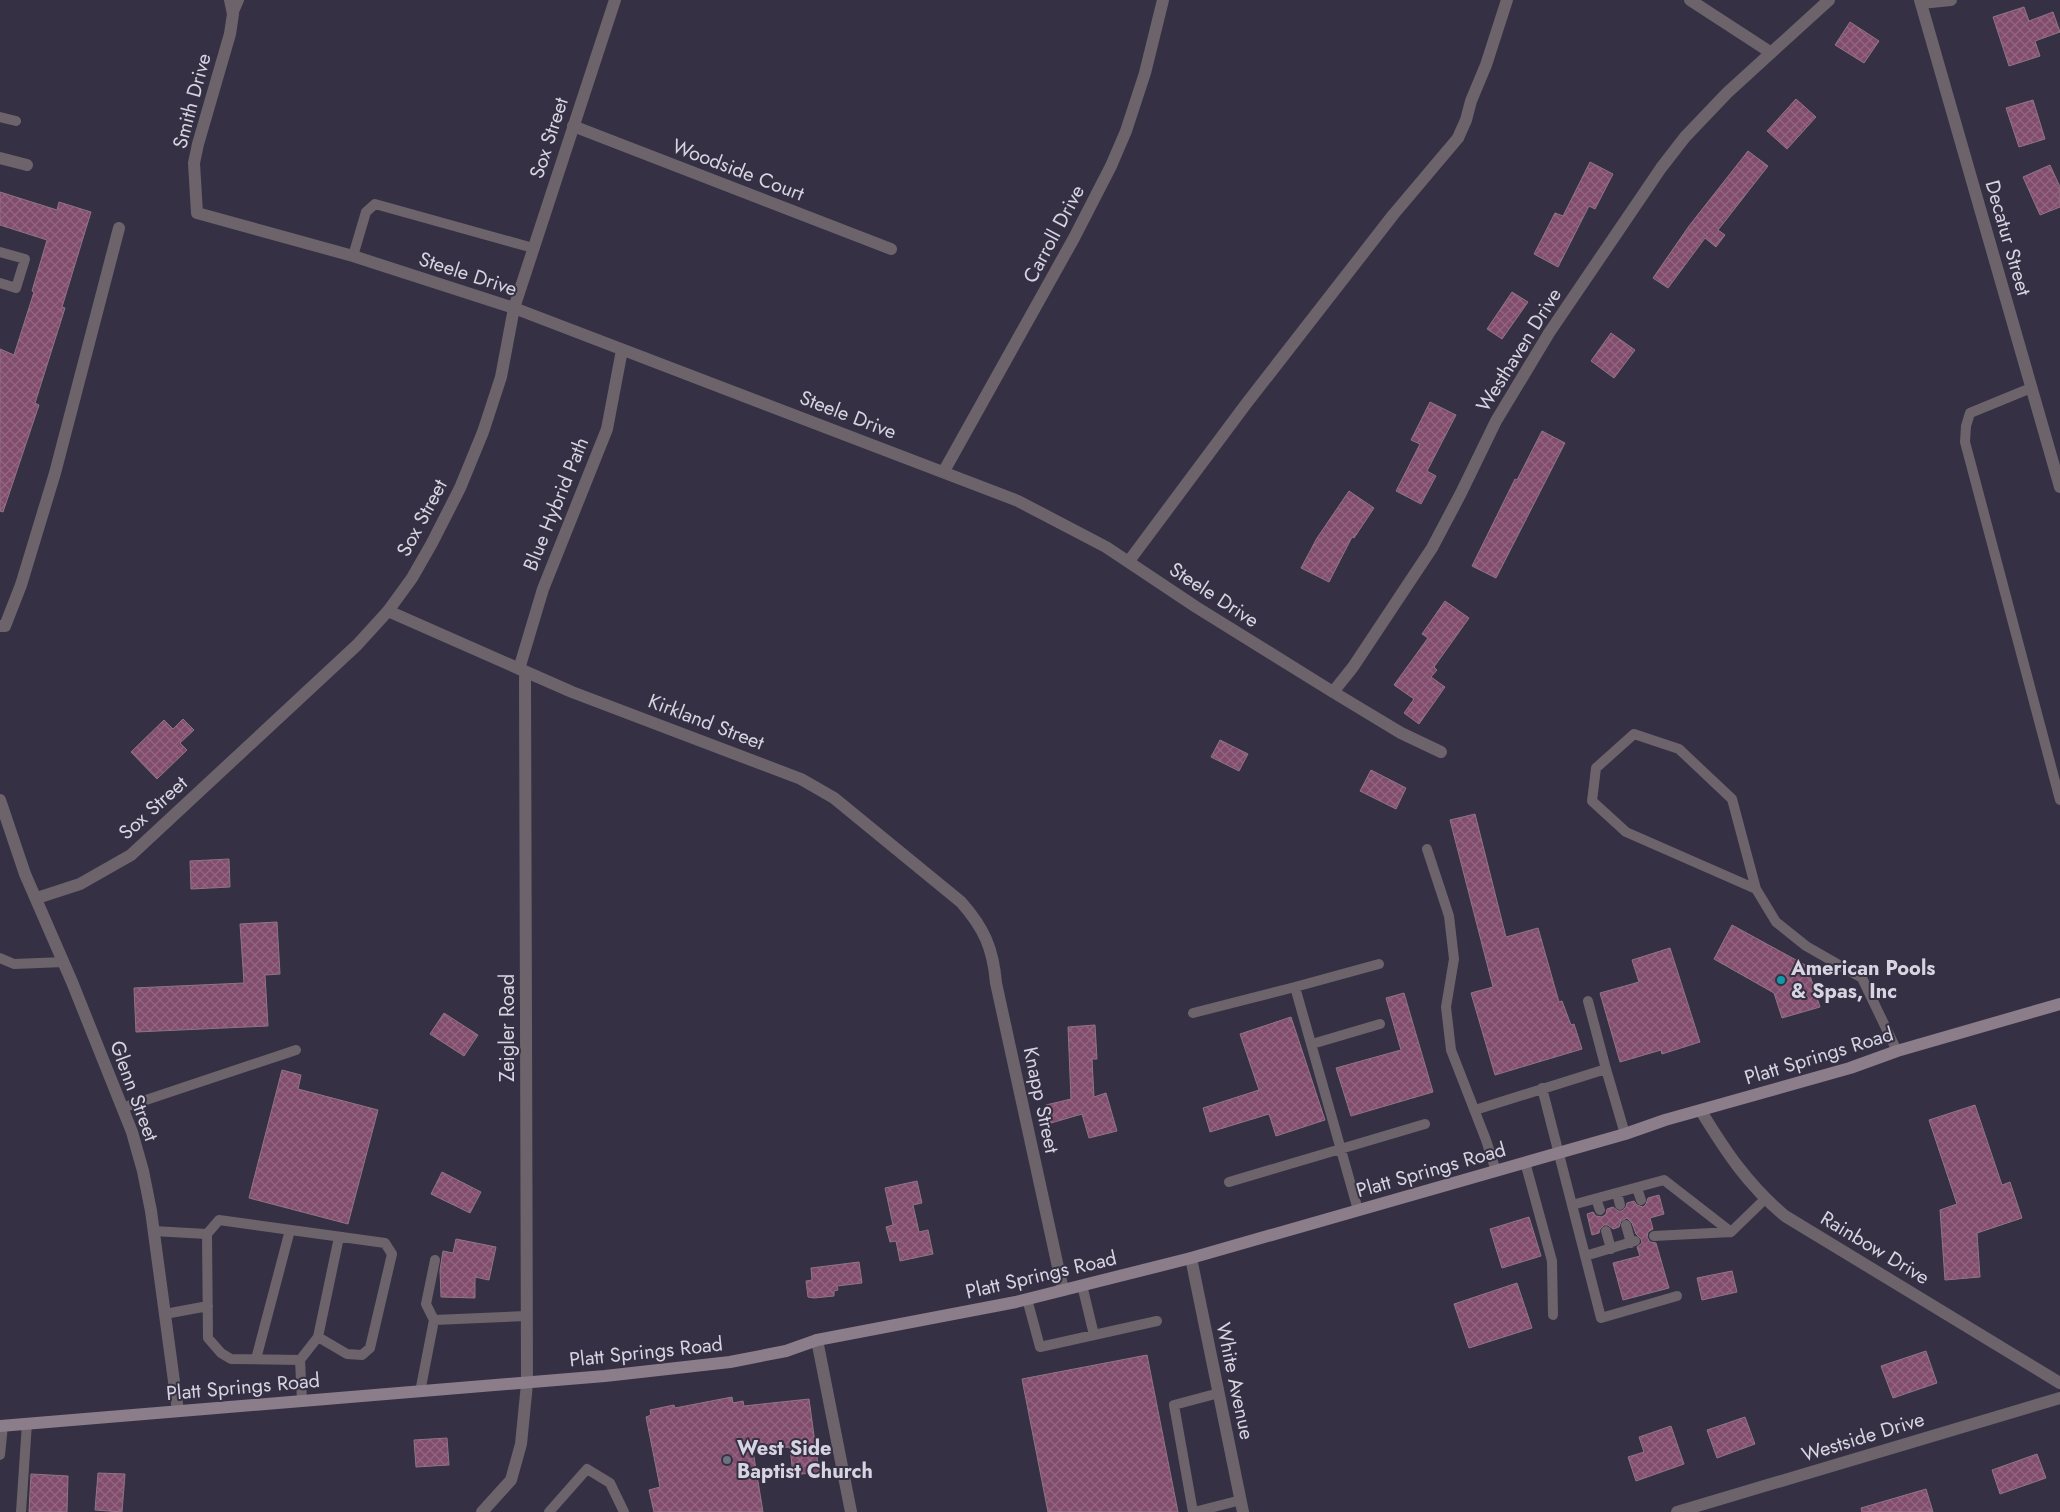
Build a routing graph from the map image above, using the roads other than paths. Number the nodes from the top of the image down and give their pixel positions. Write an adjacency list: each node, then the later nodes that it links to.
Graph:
1 (230, 0): 10 (street, Smith Drive)
2 (240, 0): 10 (lane)
3 (615, 0): 14 (street, Sox Street)
4 (1163, 0): 27 (street, Carroll Drive)
5 (1507, 0): 29 (street)
6 (1690, 0): 11 (street)
7 (1830, 0): 11 (street, Westhaven Drive)
8 (1951, 0): 9 (street)
9 (1921, 2): 26 (street, Decatur Street)
10 (233, 14): 17 (street, Smith Drive)
11 (1770, 52): 33 (street, Westhaven Drive)
12 (0, 116): 13 (lane)
13 (16, 121)
14 (573, 126): 19 (street, Sox Street); 20 (street, Woodside Court)
15 (0, 158): 16 (street)
16 (27, 165)
17 (198, 212): 22 (street, Steele Drive)
18 (119, 228): 31 (street)
19 (533, 248): 22 (lane); 24 (street, Sox Street)
20 (891, 249)
21 (0, 252): 23 (lane)
22 (353, 256): 24 (street, Steele Drive)
23 (0, 283)
24 (514, 308): 25 (street, Steele Drive); 30 (street, Sox Street)
25 (622, 350): 27 (street, Steele Drive); 32 (street, Blue Hybrid Path)
26 (2032, 388): 28 (street, Decatur Street); 36 (lane)
27 (944, 471): 29 (street, Steele Drive)
28 (2060, 487)
29 (1129, 561): 33 (street, Steele Drive)
30 (388, 612): 32 (street, Kirkland Street); 39 (street, Sox Street)
31 (0, 626)
32 (522, 671): 40 (street, Kirkland Street); 92 (street, Zeigler Road)
33 (1333, 692): 34 (street, Steele Drive)
34 (1441, 752)
35 (0, 800): 39 (street, Glenn Street)
36 (2060, 800)
37 (1427, 849): 55 (lane)
38 (1756, 889): 38 (lane); 51 (lane)
39 (37, 898): 42 (street, Glenn Street)
40 (977, 921): 86 (street, Knapp Street)
41 (0, 958): 42 (lane)
42 (64, 962): 54 (street, Glenn Street)
43 (1379, 964): 44 (lane)
44 (1295, 987): 47 (lane); 49 (lane)
45 (1588, 1001): 52 (lane)
46 (2060, 1004): 51 (main road, Platt Springs Road)
47 (1194, 1013)
48 (1380, 1024): 49 (lane)
49 (1312, 1044): 59 (lane)
50 (296, 1050): 54 (lane)
51 (1897, 1051): 56 (main road, Platt Springs Road)
52 (1606, 1069): 53 (lane); 58 (lane)
53 (1542, 1088): 55 (lane); 60 (lane)
54 (122, 1108): 75 (street, Glenn Street)
55 (1475, 1110): 62 (lane)
56 (1701, 1111): 58 (main road, Platt Springs Road); 67 (street, Rainbow Drive)
57 (1424, 1124): 59 (lane)
58 (1625, 1134): 60 (main road, Platt Springs Road)
59 (1341, 1149): 63 (lane); 71 (lane)
60 (1559, 1152): 61 (main road, Platt Springs Road); 70 (lane)
61 (1525, 1162): 62 (main road, Platt Springs Road); 91 (lane)
62 (1496, 1171): 71 (main road, Platt Springs Road)
63 (1229, 1182)
64 (1637, 1188): 65 (lane); 68 (lane); 77 (lane)
65 (1617, 1193): 66 (lane); 69 (lane)
66 (1596, 1199): 70 (lane); 72 (lane)
67 (1765, 1199): 77 (lane); 101 (street, Rainbow Drive)
68 (1641, 1200)
69 (1620, 1205)
70 (1572, 1206): 82 (lane)
71 (1358, 1210): 83 (main road, Platt Springs Road)
72 (1600, 1210)
73 (1626, 1226): 81 (lane)
74 (290, 1230): 78 (lane); 79 (lane); 98 (lane)
75 (153, 1231): 78 (lane); 90 (street, Glenn Street)
76 (1606, 1231): 81 (lane)
77 (1731, 1232): 80 (lane)
78 (207, 1234): 89 (lane)
79 (339, 1236): 96 (lane); 96 (lane)
80 (1654, 1236)
81 (1611, 1249): 82 (lane)
82 (1585, 1256): 87 (lane)
83 (1191, 1258): 85 (main road, Platt Springs Road); 103 (street, White Avenue)
84 (435, 1260): 93 (lane)
85 (1082, 1285): 86 (main road, Platt Springs Road); 95 (lane)
86 (1063, 1290): 88 (main road, Platt Springs Road)
87 (1677, 1296)
88 (1027, 1299): 95 (lane); 97 (main road, Platt Springs Road)
89 (208, 1306): 90 (lane); 98 (lane)
90 (165, 1314): 106 (street, Glenn Street)
91 (1553, 1315)
92 (526, 1316): 93 (lane); 100 (street, Zeigler Road)
93 (434, 1320): 102 (lane)
94 (1157, 1321): 95 (lane)
95 (1094, 1335)
96 (318, 1337): 99 (lane)
97 (817, 1340): 100 (main road, Platt Springs Road); 115 (street)
98 (256, 1360): 99 (lane)
99 (300, 1360): 105 (lane)
100 (527, 1384): 102 (main road, Platt Springs Road); 112 (street, Zeigler Road)
101 (2060, 1384)
102 (420, 1392): 105 (main road, Platt Springs Road)
103 (1219, 1394): 110 (street, White Avenue); 116 (lane)
104 (2060, 1398): 117 (street, Westside Drive)
105 (302, 1401): 106 (main road, Platt Springs Road)
106 (178, 1411): 107 (main road, Platt Springs Road)
107 (27, 1423): 108 (main road, Platt Springs Road); 111 (lane)
108 (2, 1426): 109 (lane)
109 (0, 1455)
110 (1242, 1506): 116 (lane)
111 (21, 1512)
112 (482, 1512)
113 (549, 1512): 114 (lane)
114 (624, 1512)
115 (851, 1512)
116 (1194, 1512)
117 (1677, 1512)

